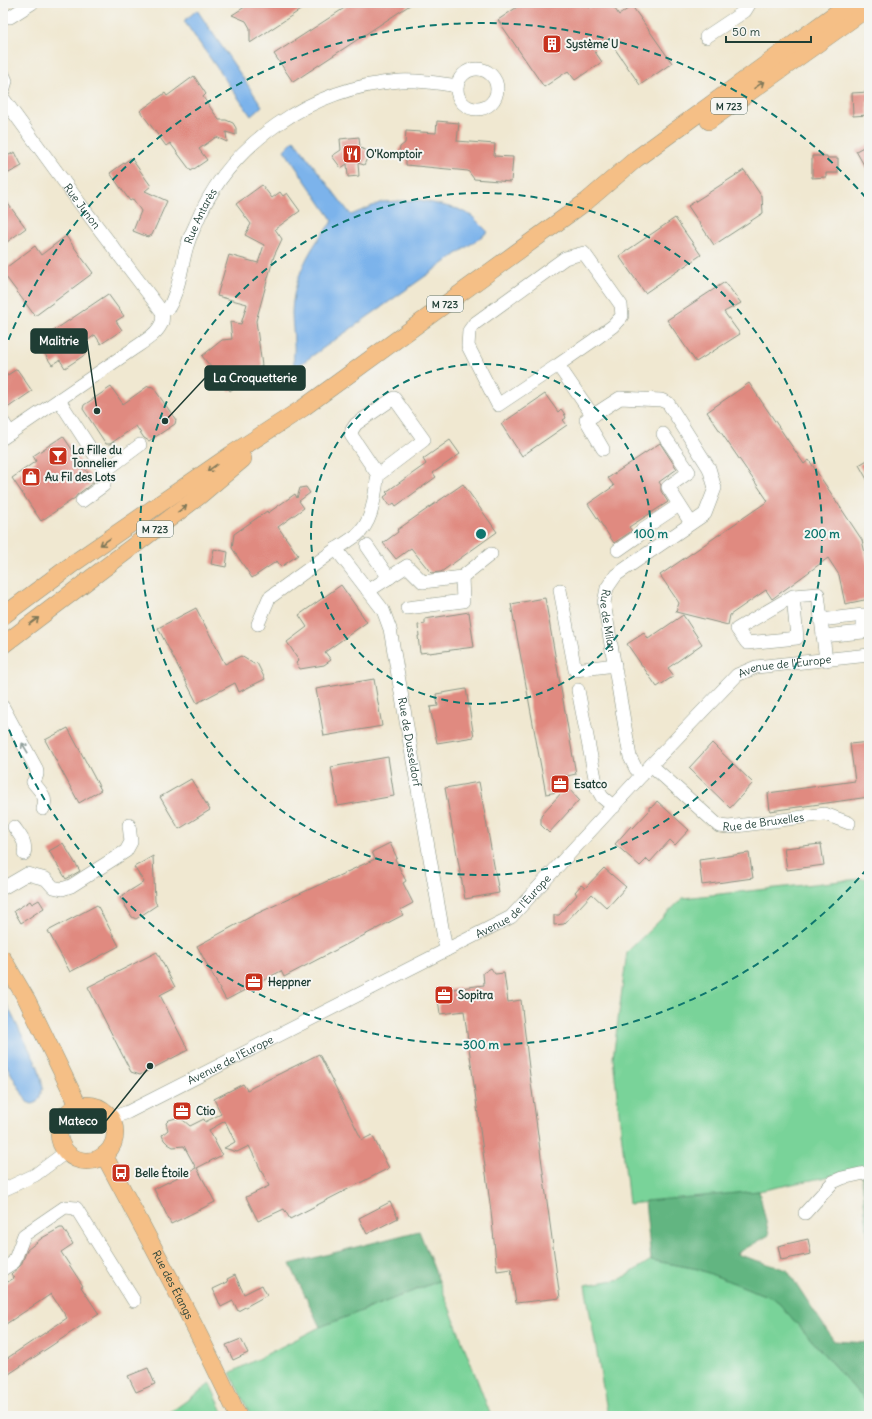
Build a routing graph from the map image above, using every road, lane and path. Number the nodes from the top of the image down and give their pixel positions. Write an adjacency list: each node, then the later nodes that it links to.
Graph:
1 (32, 3): 5 (street)
2 (750, 3): 6 (street)
3 (850, 3): 11 (main road, M 723)
4 (869, 7): 11 (main road, M 723, one-way to 4)
5 (3, 15)
6 (706, 37)
7 (3, 74): 9 (street)
8 (457, 86): 12 (street, Rue Antarès)
9 (3, 91)
10 (3, 98): 12 (street, Rue Junon)
11 (587, 201): 15 (main road, M 723)
12 (163, 314): 14 (street, Rue Antarès)
13 (558, 365): 13 (street); 16 (street)
14 (59, 400): 19 (street, Rue Antarès); 22 (street)
15 (303, 408): 37 (main road, M 723, one-way to 37); 41 (main road, M 723, one-way to 15)
16 (593, 416): 21 (street); 26 (street, Rue de Milan)
17 (3, 422): 19 (street)
18 (663, 434): 25 (street)
19 (7, 435)
20 (140, 445): 22 (street)
21 (603, 449)
22 (105, 471): 24 (street)
23 (378, 475): 23 (street); 28 (street)
24 (82, 501)
25 (679, 505): 26 (street); 29 (street)
26 (691, 523): 44 (street, Rue de Milan)
27 (367, 546): 32 (street)
28 (336, 549): 34 (street, Rue de Dusseldorf); 39 (street)
29 (618, 550)
30 (491, 554): 31 (street)
31 (462, 577): 32 (street); 36 (street)
32 (389, 578): 34 (street)
33 (560, 590): 44 (street)
34 (368, 591): 56 (street, Rue de Dusseldorf)
35 (794, 596): 35 (street); 38 (street)
36 (407, 608)
37 (3, 616)
38 (821, 620): 40 (street); 40 (street)
39 (258, 624)
40 (823, 636): 43 (street)
41 (3, 645)
42 (869, 655): 43 (street, Avenue de l'Europe)
43 (826, 660): 47 (street, Avenue de l'Europe)
44 (615, 665): 48 (street, Rue de Milan)
45 (578, 690): 49 (street)
46 (3, 707): 50 (street, one-way to 46)
47 (651, 765): 48 (street, Avenue de l'Europe); 51 (street, Rue de Bruxelles)
48 (642, 775): 49 (street, Avenue de l'Europe)
49 (614, 807): 56 (street, Avenue de l'Europe)
50 (43, 809)
51 (849, 823)
52 (129, 825): 55 (street)
53 (14, 827): 54 (street)
54 (24, 854)
55 (3, 888)
56 (446, 950): 59 (street, Avenue de l'Europe)
57 (3, 959): 58 (main road)
58 (78, 1105): 59 (main road); 60 (main road)
59 (110, 1118): 61 (main road)
60 (66, 1152): 61 (main road); 63 (street)
61 (104, 1155): 67 (main road, Rue des Étangs)
62 (869, 1172): 64 (street)
63 (3, 1190)
64 (805, 1213)
65 (3, 1269): 66 (street)
66 (134, 1301)
67 (238, 1416)

